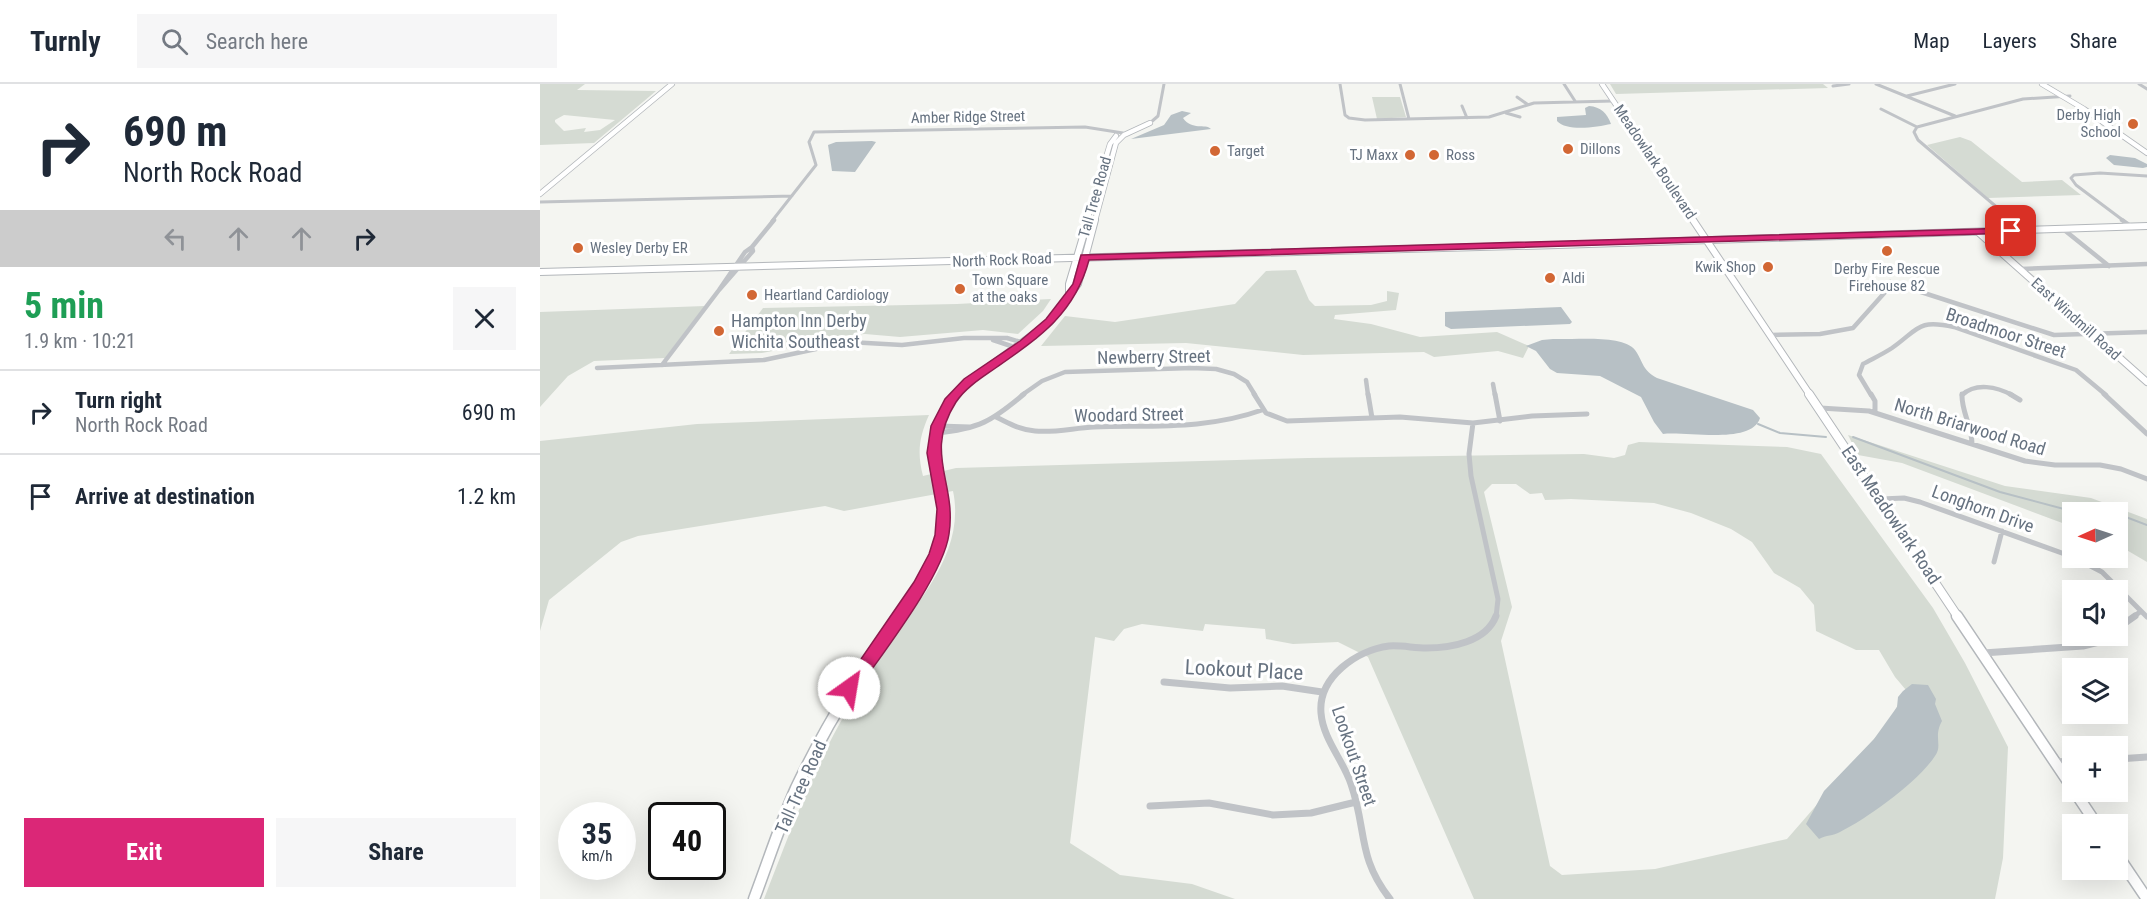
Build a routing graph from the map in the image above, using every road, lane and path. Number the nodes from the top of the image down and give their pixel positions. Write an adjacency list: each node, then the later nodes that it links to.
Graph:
1 (672, 84): 37 (main road)
2 (1164, 84): 30 (street)
3 (1340, 84): 28 (street)
4 (1400, 84): 29 (street)
5 (1564, 84): 19 (street)
6 (1602, 84): 20 (main road, Meadowlark Boulevard)
7 (1849, 84): 13 (street)
8 (1876, 84): 15 (street)
9 (1955, 84): 15 (street)
10 (2042, 84): 16 (main road)
11 (2049, 84): 17 (main road)
12 (2139, 84): 14 (street)
13 (1833, 86)
14 (2147, 89)
15 (1907, 96): 26 (street)
16 (2064, 96): 17 (street); 26 (street); 35 (main road)
17 (2070, 96): 34 (main road)
18 (1517, 97): 21 (street)
19 (1575, 101): 20 (street); 21 (street)
20 (1613, 101): 45 (main road, Meadowlark Boulevard)
21 (1527, 104): 24 (street)
22 (1462, 106): 27 (street)
23 (1881, 110): 31 (street)
24 (1506, 112): 25 (street); 27 (street)
25 (1520, 117)
26 (1956, 117): 31 (street)
27 (1467, 118): 29 (street)
28 (1347, 119): 29 (street)
29 (1409, 119)
30 (1150, 123): 33 (main road); 46 (main road, Tall Tree Road)
31 (1917, 127): 43 (street)
32 (813, 132): 33 (street, Amber Ridge Street); 38 (street)
33 (1123, 133): 46 (main road, Tall Tree Road)
34 (2147, 149)
35 (2147, 153)
36 (2147, 176): 40 (street)
37 (540, 194)
38 (792, 196): 39 (street); 48 (street)
39 (540, 202)
40 (2132, 226): 41 (main road, North Rock Road); 42 (main road, North Rock Road)
41 (2147, 226)
42 (2063, 229): 43 (main road, North Rock Road); 49 (street)
43 (2023, 230): 44 (main road, North Rock Road)
44 (1978, 232): 45 (main road, North Rock Road); 50 (main road, East Windmill Road)
45 (1709, 241): 46 (main road, North Rock Road); 54 (main road, East Meadowlark Road)
46 (1082, 257): 48 (main road, North Rock Road); 56 (main road, Tall Tree Road)
47 (2147, 264): 49 (street)
48 (738, 266): 51 (main road, North Rock Road); 57 (street)
49 (2109, 266): 50 (street)
50 (2020, 269): 53 (main road, East Windmill Road)
51 (540, 272)
52 (2147, 332): 53 (street)
53 (2093, 334): 54 (street); 60 (main road, East Windmill Road)
54 (1771, 335): 63 (main road, East Meadowlark Road)
55 (989, 338): 56 (street); 56 (street); 57 (street)
56 (1020, 346): 71 (main road, Tall Tree Road)
57 (662, 364): 58 (street)
58 (597, 368)
59 (1366, 380): 68 (street)
60 (2147, 382)
61 (1493, 384): 69 (street)
62 (2020, 400): 73 (street)
63 (1820, 408): 65 (street, North Briarwood Road); 75 (main road, East Meadowlark Road)
64 (1262, 410): 67 (street, Woodard Street); 67 (street, Newberry Street); 68 (street)
65 (1875, 413): 72 (street, Broadmoor Street); 73 (street, North Briarwood Road)
66 (1587, 414): 69 (street)
67 (996, 417): 71 (street, Newberry Street)
68 (1372, 418): 70 (street)
69 (1500, 421): 70 (street)
70 (1473, 423): 86 (street, Lookout Street)
71 (937, 430): 95 (main road, Tall Tree Road)
72 (2147, 434)
73 (1972, 444): 74 (street, North Briarwood Road)
74 (2147, 479)
75 (1881, 499): 76 (street, Longhorn Drive); 84 (main road, East Meadowlark Road)
76 (2002, 531): 77 (street, Longhorn Drive); 78 (street)
77 (2062, 554)
78 (1994, 562)
79 (2092, 568): 80 (street, Longhorn Drive)
80 (2140, 612): 81 (street, Longhorn Drive); 82 (street)
81 (2147, 617)
82 (2128, 621)
83 (2083, 646): 84 (street)
84 (1983, 653): 89 (main road, East Meadowlark Road)
85 (1164, 682): 86 (street, Lookout Place)
86 (1322, 692): 92 (street, Lookout Street)
87 (2147, 757): 88 (street)
88 (2128, 758)
89 (2055, 762): 90 (street); 91 (main road, East Meadowlark Road)
90 (2062, 762)
91 (2062, 772)
92 (1356, 801): 93 (street); 96 (street, Lookout Street)
93 (1150, 806)
94 (2128, 871): 97 (main road)
95 (754, 899)
96 (1390, 899)
97 (2146, 899)

